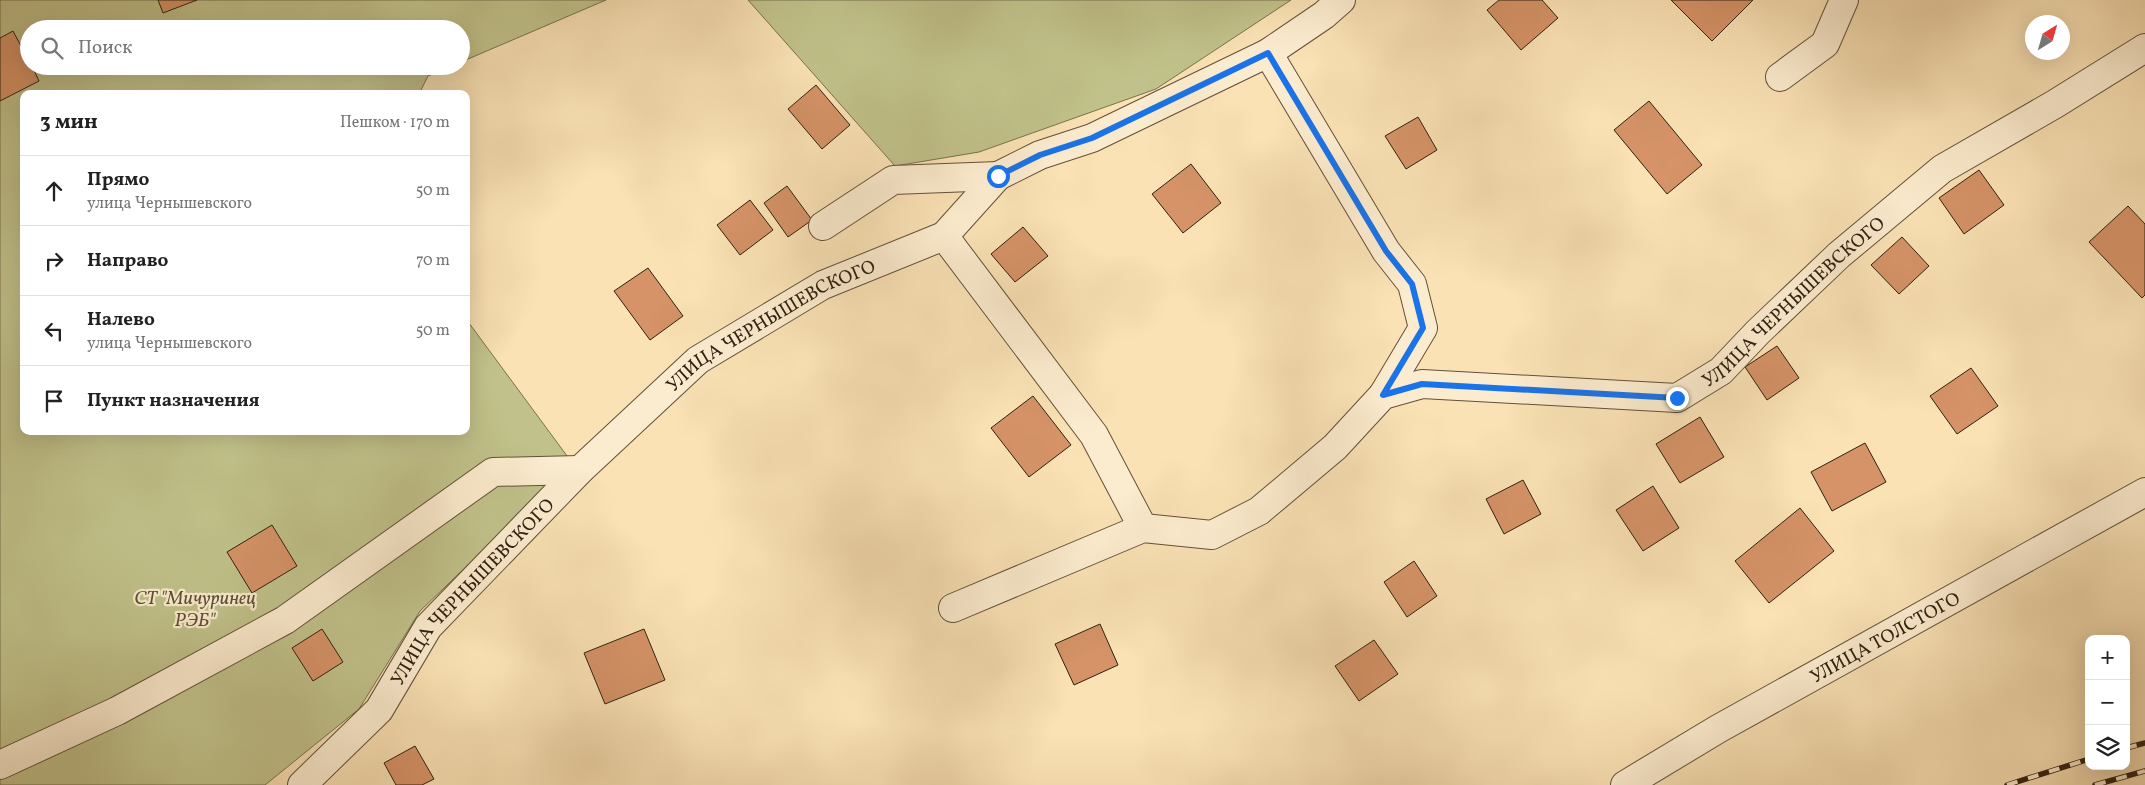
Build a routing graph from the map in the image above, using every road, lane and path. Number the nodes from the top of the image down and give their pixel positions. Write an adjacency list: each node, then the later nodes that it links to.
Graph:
1 (1341, 0): 4 (street, УЛИЦА ЧЕРНЫШЕВСКОГО)
2 (1844, 0): 5 (street)
3 (2145, 48): 9 (street, УЛИЦА ЧЕРНЫШЕВСКОГО)
4 (1268, 53): 6 (street, УЛИЦА ЧЕРНЫШЕВСКОГО); 9 (street)
5 (1780, 78)
6 (998, 176): 7 (street); 8 (street, УЛИЦА ЧЕРНЫШЕВСКОГО)
7 (823, 226)
8 (944, 236): 10 (street, УЛИЦА ЧЕРНЫШЕВСКОГО); 12 (street)
9 (1383, 395): 12 (street)
10 (580, 470): 14 (street); 15 (street, УЛИЦА ЧЕРНЫШЕВСКОГО)
11 (2145, 492): 16 (street, УЛИЦА ТОЛСТОГО)
12 (1143, 528): 13 (street)
13 (953, 608)
14 (0, 765)
15 (302, 785)
16 (1625, 785)

